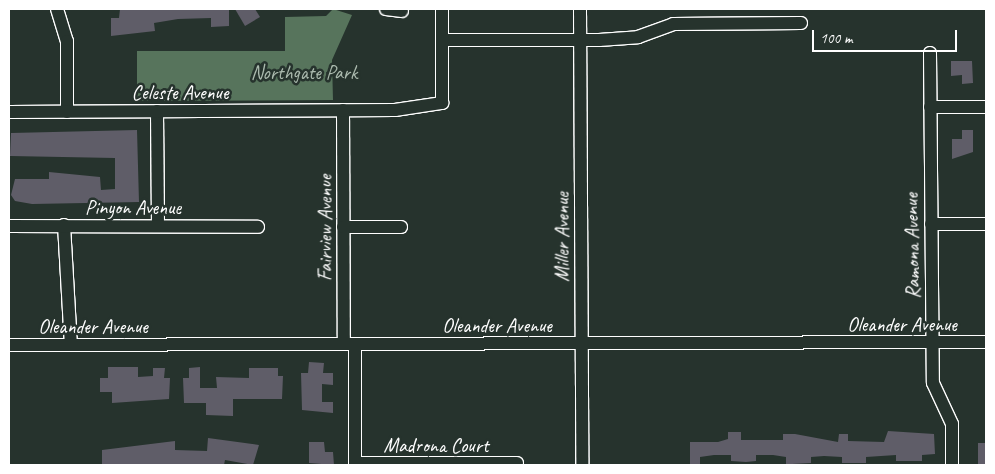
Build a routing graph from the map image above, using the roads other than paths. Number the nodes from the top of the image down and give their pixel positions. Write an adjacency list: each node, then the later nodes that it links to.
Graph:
1 (57, 9): 15 (street)
2 (386, 9): 5 (street)
3 (442, 9): 7 (street)
4 (580, 9): 8 (street, Miller Avenue)
5 (402, 11)
6 (801, 23): 8 (street)
7 (443, 40): 8 (street); 12 (street, Celeste Avenue)
8 (580, 40): 27 (street, Miller Avenue)
9 (930, 53): 11 (street, Ramona Avenue)
10 (986, 107): 11 (street)
11 (930, 108): 16 (street, Ramona Avenue)
12 (343, 110): 13 (street, Celeste Avenue); 22 (street, Fairview Avenue)
13 (157, 111): 15 (street, Celeste Avenue); 20 (street)
14 (9, 112): 15 (street, Celeste Avenue)
15 (67, 112)
16 (931, 224): 17 (street); 24 (street, Ramona Avenue)
17 (986, 224)
18 (64, 225): 19 (street, Pinyon Avenue); 20 (street, Pinyon Avenue); 29 (street)
19 (9, 226)
20 (158, 226): 21 (street, Pinyon Avenue)
21 (258, 227)
22 (343, 227): 23 (street); 26 (street, Fairview Avenue)
23 (401, 227)
24 (932, 342): 25 (street, Oleander Avenue); 27 (street, Oleander Avenue); 33 (street, Ramona Avenue)
25 (986, 342)
26 (350, 344): 27 (street, Oleander Avenue); 29 (street, Oleander Avenue); 31 (street, Fairview Avenue)
27 (581, 344): 32 (street, Miller Avenue)
28 (9, 345): 29 (street, Oleander Avenue)
29 (72, 345)
30 (517, 463): 31 (street, Madrona Court)
31 (355, 464)
32 (582, 465)
33 (952, 465)

